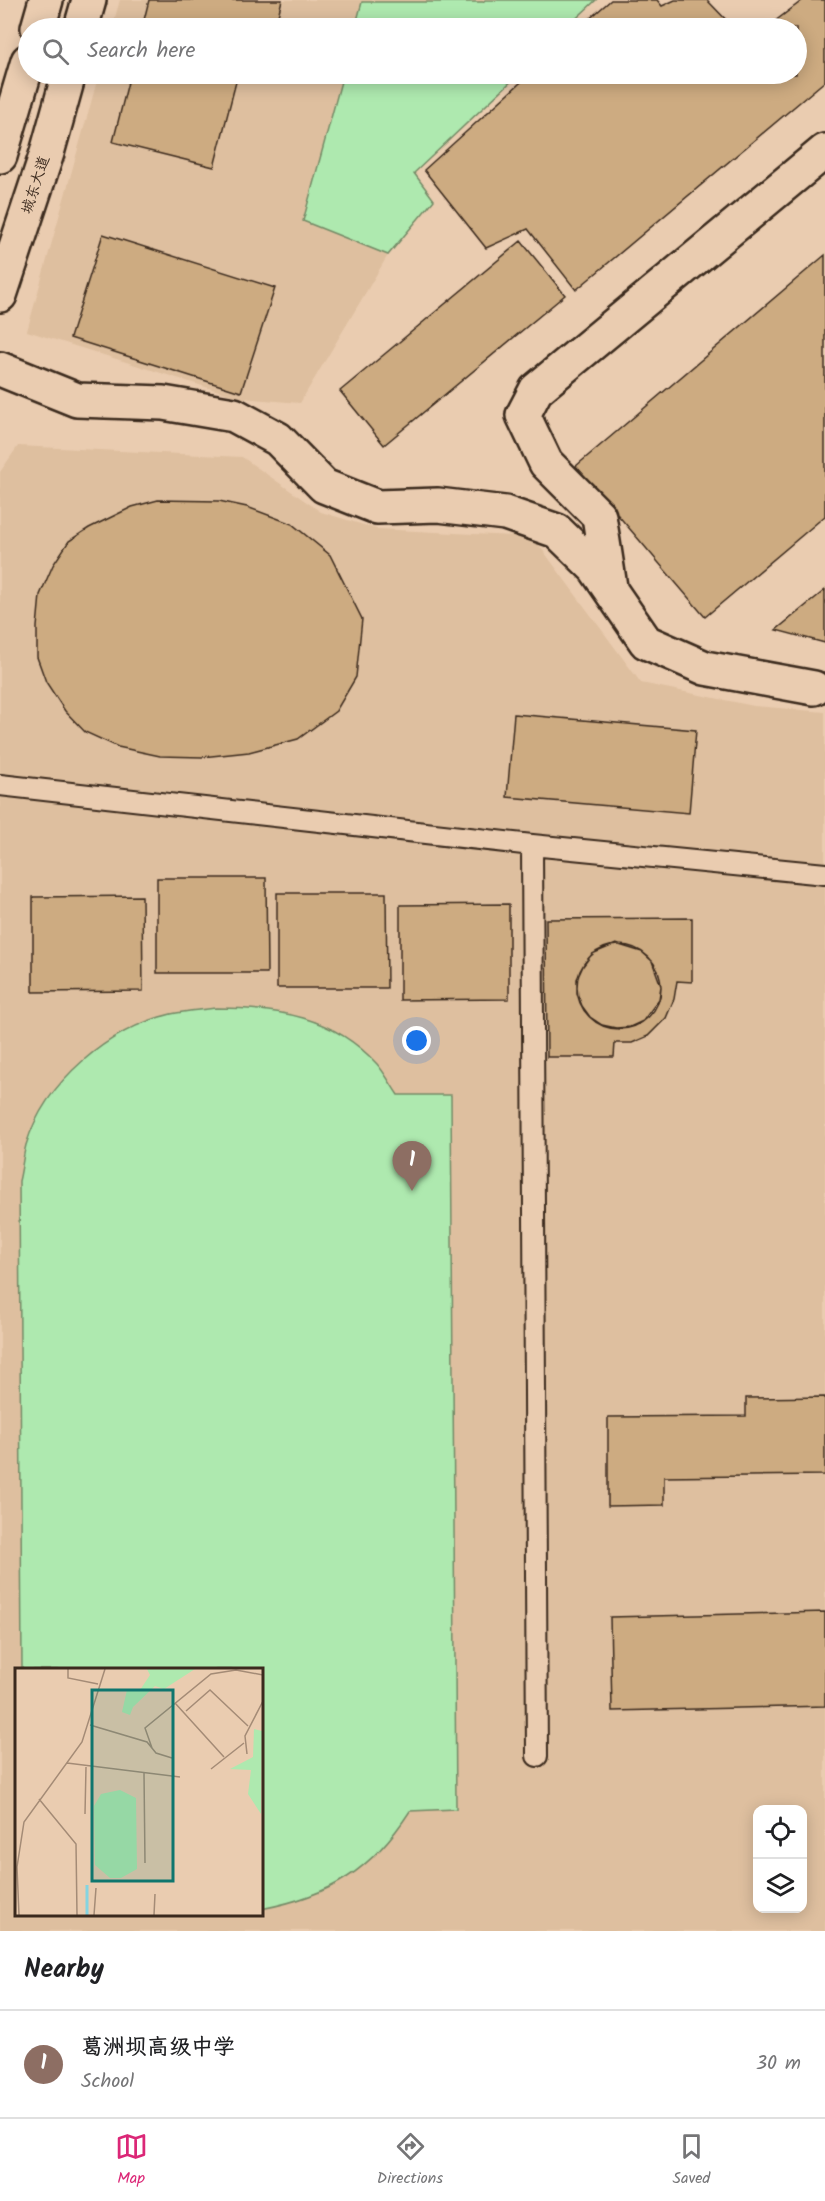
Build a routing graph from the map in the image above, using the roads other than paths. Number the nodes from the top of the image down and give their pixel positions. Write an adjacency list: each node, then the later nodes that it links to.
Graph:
1 (46, 0): 3 (main road)
2 (89, 0): 4 (main road)
3 (41, 18)
4 (84, 18)
5 (21, 84): 8 (main road)
6 (66, 84): 9 (main road, 城东大道)
7 (825, 151): 11 (main road)
8 (0, 156)
9 (0, 295)
10 (0, 369): 11 (main road)
11 (611, 591): 12 (main road)
12 (814, 688)
13 (0, 785): 14 (lane)
14 (532, 845): 15 (lane); 16 (lane)
15 (825, 874)
16 (537, 1756)

